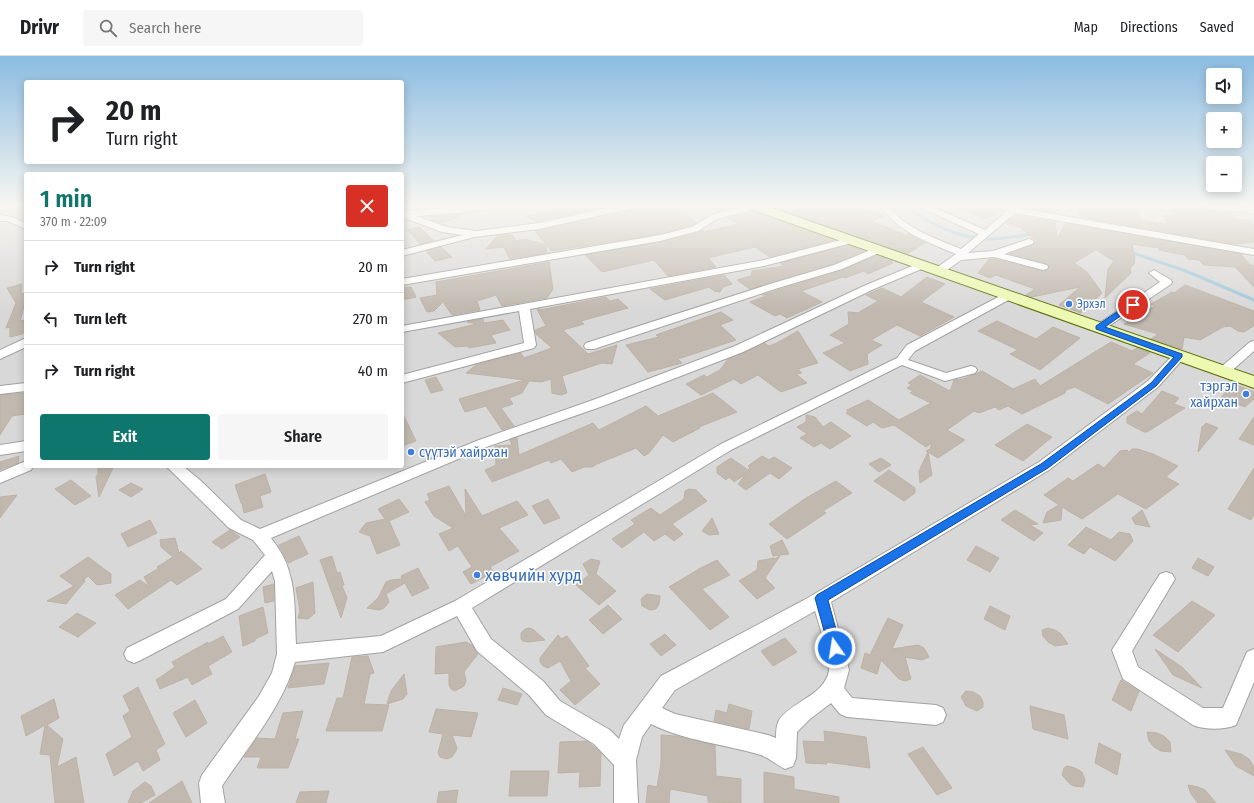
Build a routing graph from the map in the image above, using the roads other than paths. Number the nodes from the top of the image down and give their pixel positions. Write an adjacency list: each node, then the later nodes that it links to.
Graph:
1 (453, 240): 9 (street)
2 (649, 240): 17 (street)
3 (852, 240): 8 (main road); 19 (street)
4 (931, 240): 12 (street)
5 (977, 240): 12 (street)
6 (1189, 240): 10 (street)
7 (1029, 242): 11 (street)
8 (878, 250): 13 (main road); 23 (street)
9 (404, 252)
10 (1254, 252)
11 (994, 254): 12 (street); 14 (street)
12 (960, 255): 15 (street)
13 (922, 265): 15 (main road); 39 (street)
14 (1042, 267)
15 (939, 271): 18 (main road)
16 (1154, 273): 20 (street)
17 (404, 282)
18 (1008, 296): 20 (main road); 27 (street)
19 (524, 308): 21 (street); 30 (street)
20 (1099, 328): 26 (main road)
21 (404, 329)
22 (24, 343): 25 (street)
23 (590, 346)
24 (1254, 346): 29 (street)
25 (1, 354)
26 (1179, 356): 29 (main road); 42 (street)
27 (901, 361): 28 (street); 43 (street)
28 (971, 370)
29 (1224, 371): 31 (main road)
30 (404, 377)
31 (1254, 382)
32 (24, 387): 33 (street)
33 (0, 390)
34 (24, 446): 35 (street)
35 (0, 450)
36 (24, 467): 38 (street)
37 (175, 468): 39 (street)
38 (0, 478)
39 (259, 536): 40 (street)
40 (275, 555): 44 (street); 45 (street)
41 (1166, 579): 46 (street)
42 (821, 598): 47 (street); 48 (street)
43 (461, 606): 45 (street); 50 (street)
44 (134, 654)
45 (287, 654): 51 (street)
46 (1254, 658)
47 (833, 690): 48 (street); 49 (street)
48 (647, 711): 50 (street)
49 (936, 715)
50 (625, 760): 52 (street)
51 (213, 803)
52 (626, 803)

